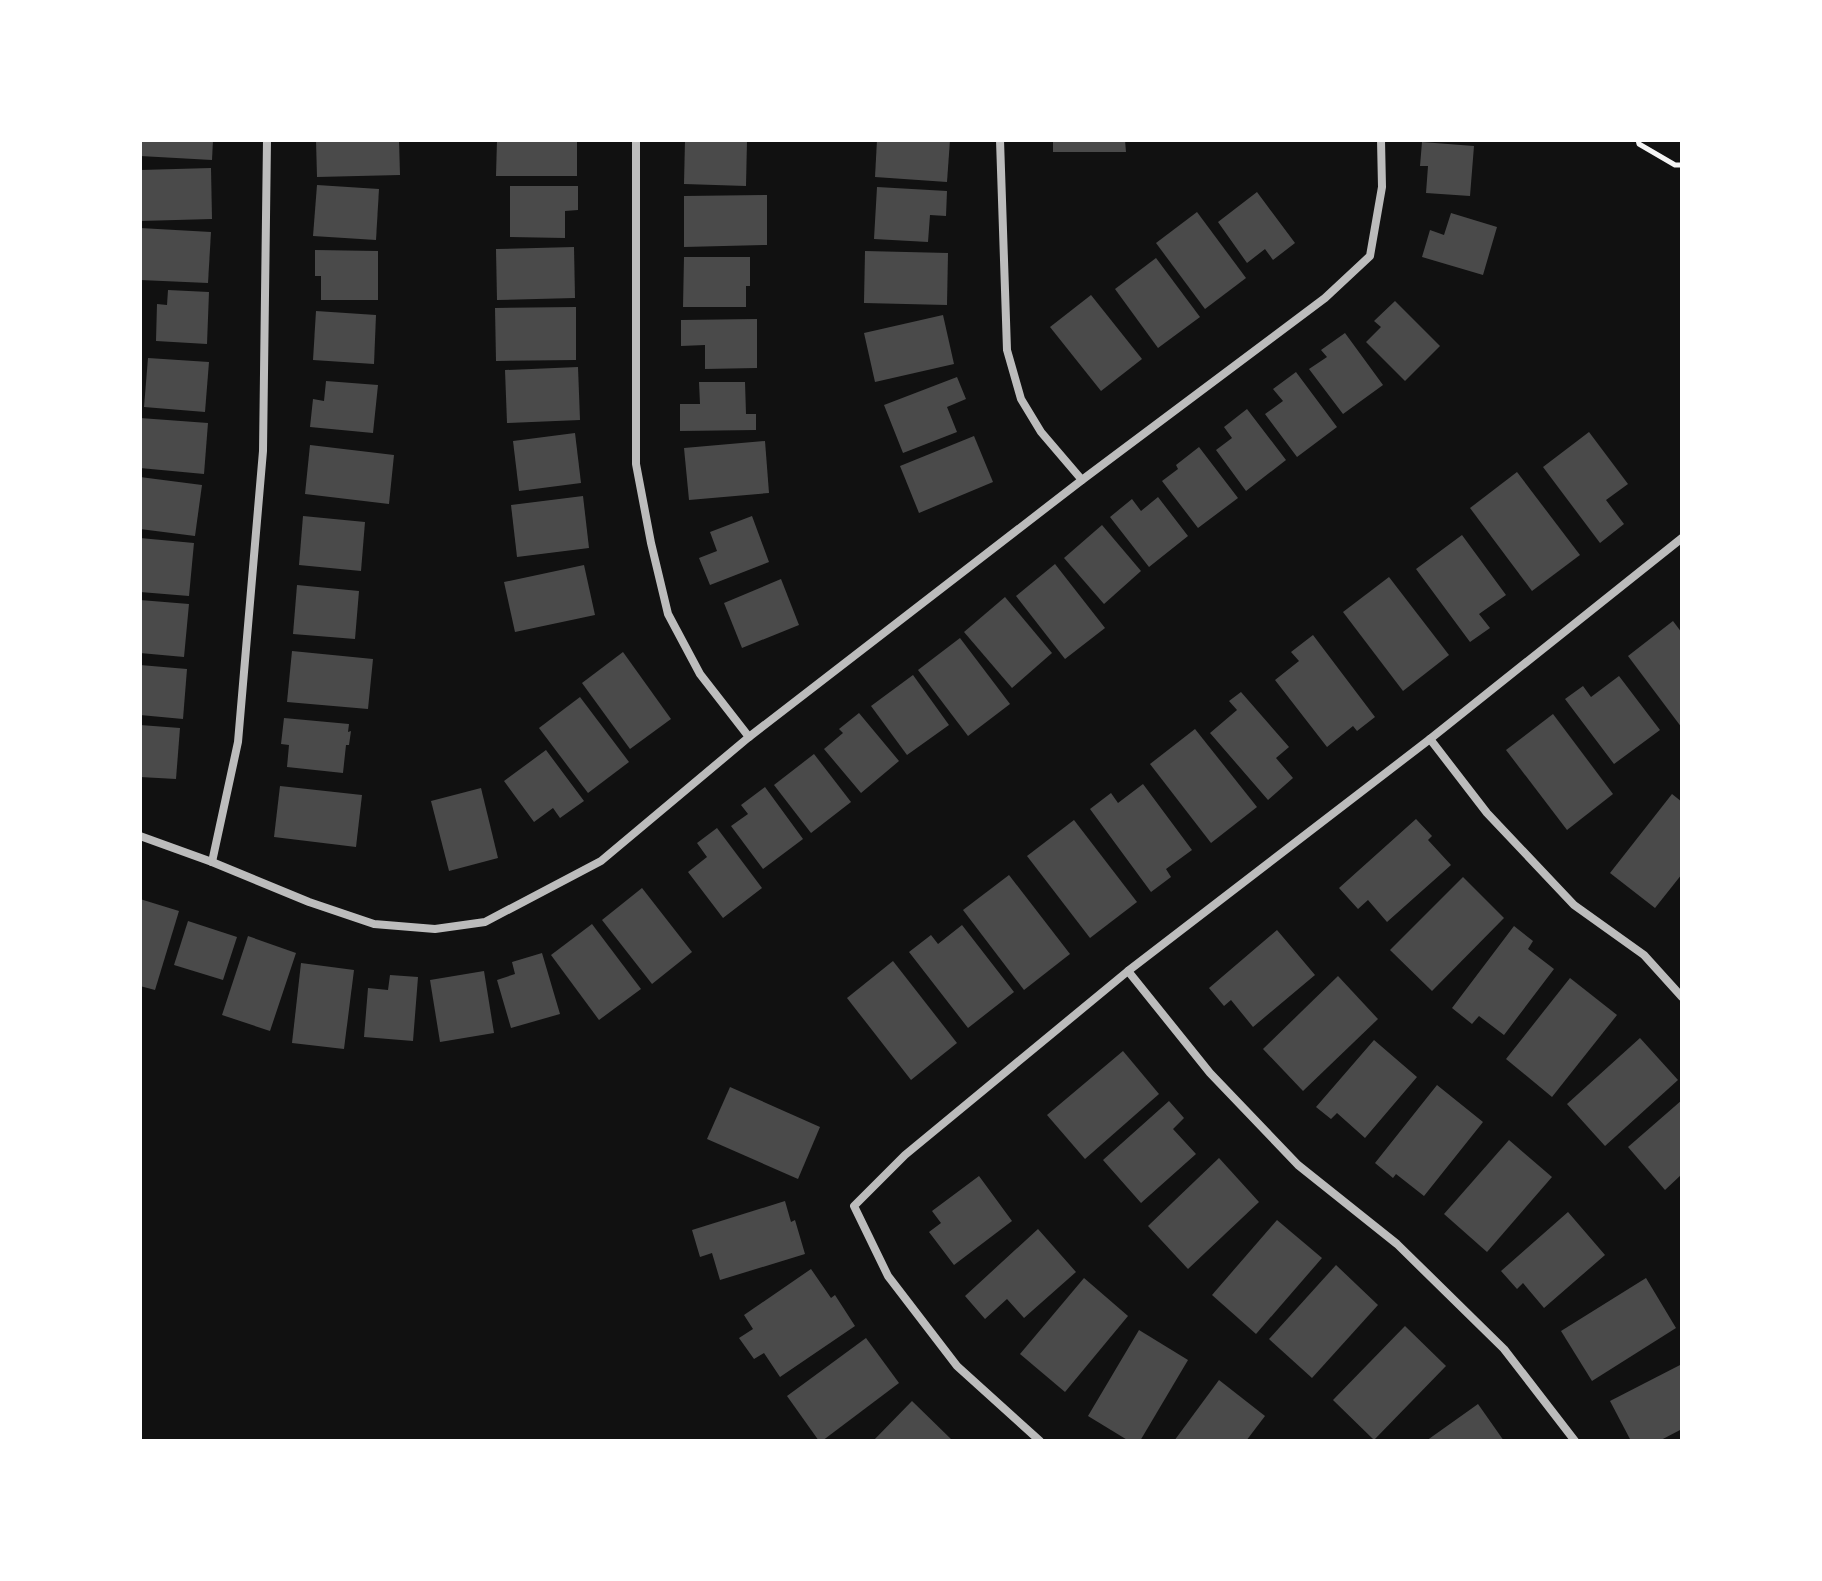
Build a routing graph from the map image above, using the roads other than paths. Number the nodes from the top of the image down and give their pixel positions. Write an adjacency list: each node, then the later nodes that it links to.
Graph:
1 (267, 140): 10 (street)
2 (636, 140): 7 (street)
3 (1000, 140): 5 (street)
4 (1381, 140): 5 (street)
5 (1082, 480): 7 (street)
6 (1682, 538): 8 (street)
7 (749, 737): 10 (street)
8 (1430, 739): 11 (street); 12 (street)
9 (140, 836): 10 (street)
10 (212, 862)
11 (1128, 971): 13 (street); 14 (street)
12 (1682, 997)
13 (1040, 1441)
14 (1575, 1441)

